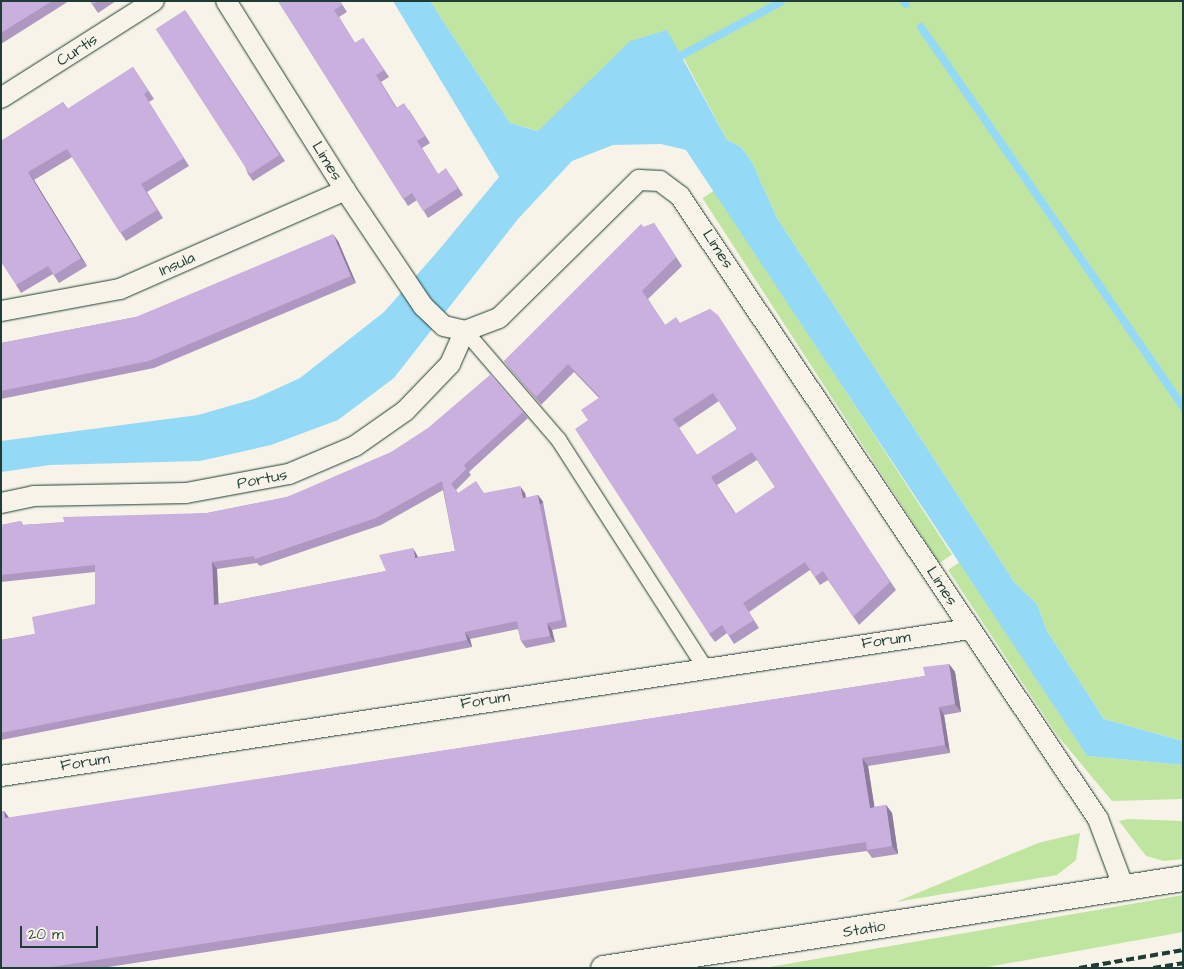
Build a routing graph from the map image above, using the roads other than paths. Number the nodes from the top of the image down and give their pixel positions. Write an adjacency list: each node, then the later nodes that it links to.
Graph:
1 (154, 1): 3 (street, Curtis)
2 (226, 1): 4 (street, Limes)
3 (1, 98)
4 (345, 190): 5 (street, Insula); 6 (street, Limes)
5 (1, 311)
6 (466, 331): 7 (street, Portus); 8 (street, Limes); 9 (street)
7 (1, 503)
8 (970, 629): 9 (street, Forum); 12 (street, Limes)
9 (704, 666): 10 (street, Forum)
10 (1, 776)
11 (1183, 878): 12 (street, Statio)
12 (1124, 888): 13 (street, Statio)
13 (604, 968)

